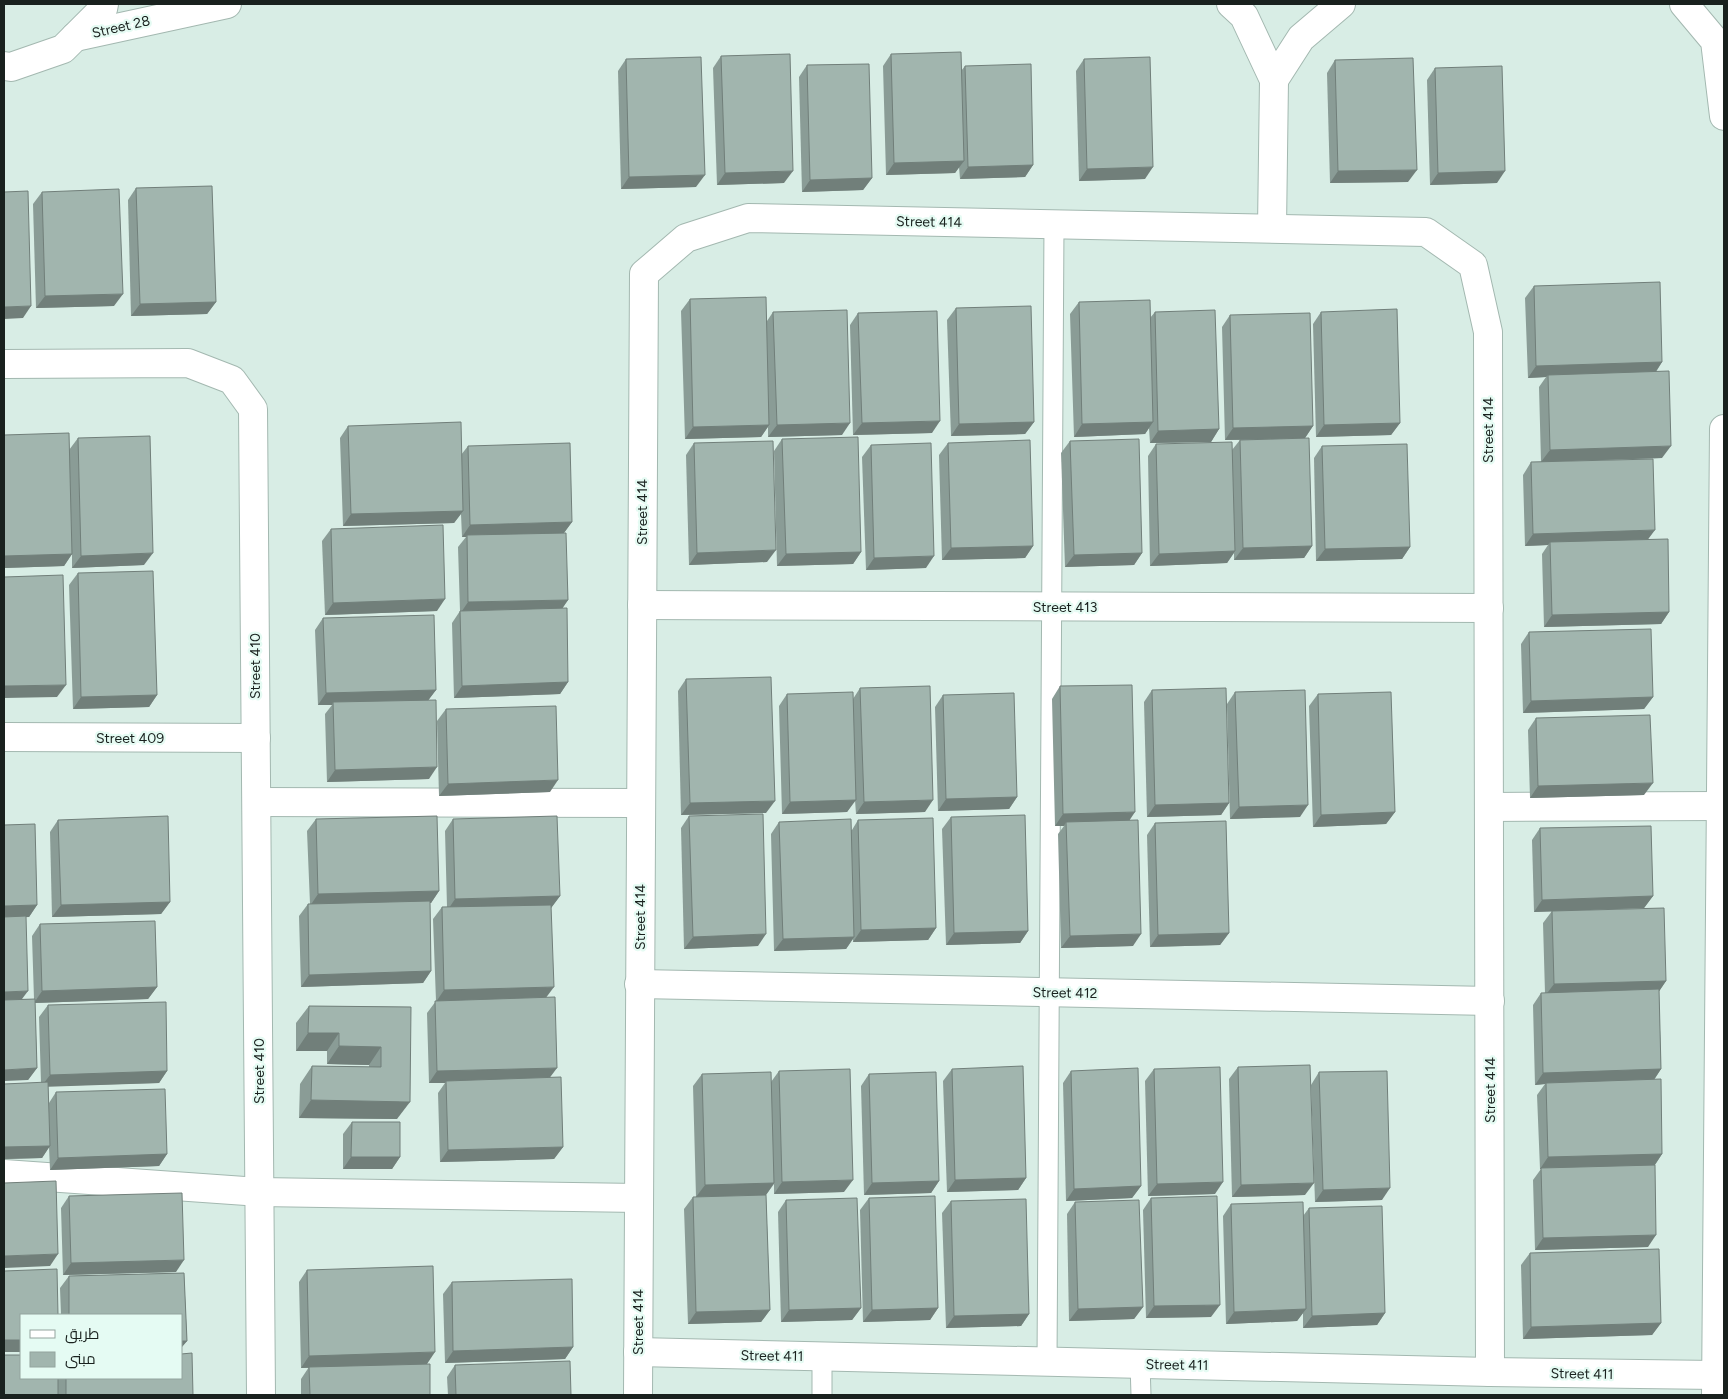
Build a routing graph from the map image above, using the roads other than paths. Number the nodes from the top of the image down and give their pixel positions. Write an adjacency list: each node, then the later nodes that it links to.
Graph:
1 (104, 4): 6 (street)
2 (227, 4): 6 (street, Street 28)
3 (1231, 4): 8 (street)
4 (1341, 4): 8 (street)
5 (1684, 4): 9 (street)
6 (75, 37): 7 (street)
7 (4, 66)
8 (1274, 80): 11 (street)
9 (1724, 116)
10 (1054, 224): 11 (street, Street 414); 14 (street, Street 414); 15 (lane)
11 (1272, 228): 16 (street, Street 414)
12 (4, 364): 19 (street, Street 410)
13 (1724, 429): 17 (street)
14 (642, 605): 15 (street, Street 413); 21 (street, Street 414)
15 (1051, 607): 16 (street, Street 413); 25 (lane)
16 (1489, 608): 23 (street, Street 414)
17 (1723, 696): 22 (street)
18 (4, 737): 19 (street, Street 409)
19 (256, 738): 20 (street, Street 410)
20 (257, 802): 21 (street); 28 (street, Street 410)
21 (640, 803): 24 (street, Street 414)
22 (1722, 806): 23 (street); 35 (street)
23 (1489, 808): 26 (street, Street 414)
24 (640, 984): 25 (street, Street 412); 29 (street, Street 414)
25 (1049, 992): 26 (street, Street 412); 32 (lane)
26 (1490, 1001): 34 (street, Street 414)
27 (4, 1174): 28 (street)
28 (260, 1192): 29 (street); 36 (street, Street 410)
29 (638, 1198): 30 (street, Street 414)
30 (638, 1352): 31 (street, Street 411); 37 (street, Street 414)
31 (822, 1357): 32 (street, Street 411); 38 (lane)
32 (1047, 1362): 33 (street, Street 411)
33 (1140, 1364): 34 (street, Street 411); 39 (lane)
34 (1490, 1372): 35 (street, Street 411)
35 (1716, 1385)
36 (261, 1395)
37 (638, 1395)
38 (822, 1395)
39 (1140, 1395)

